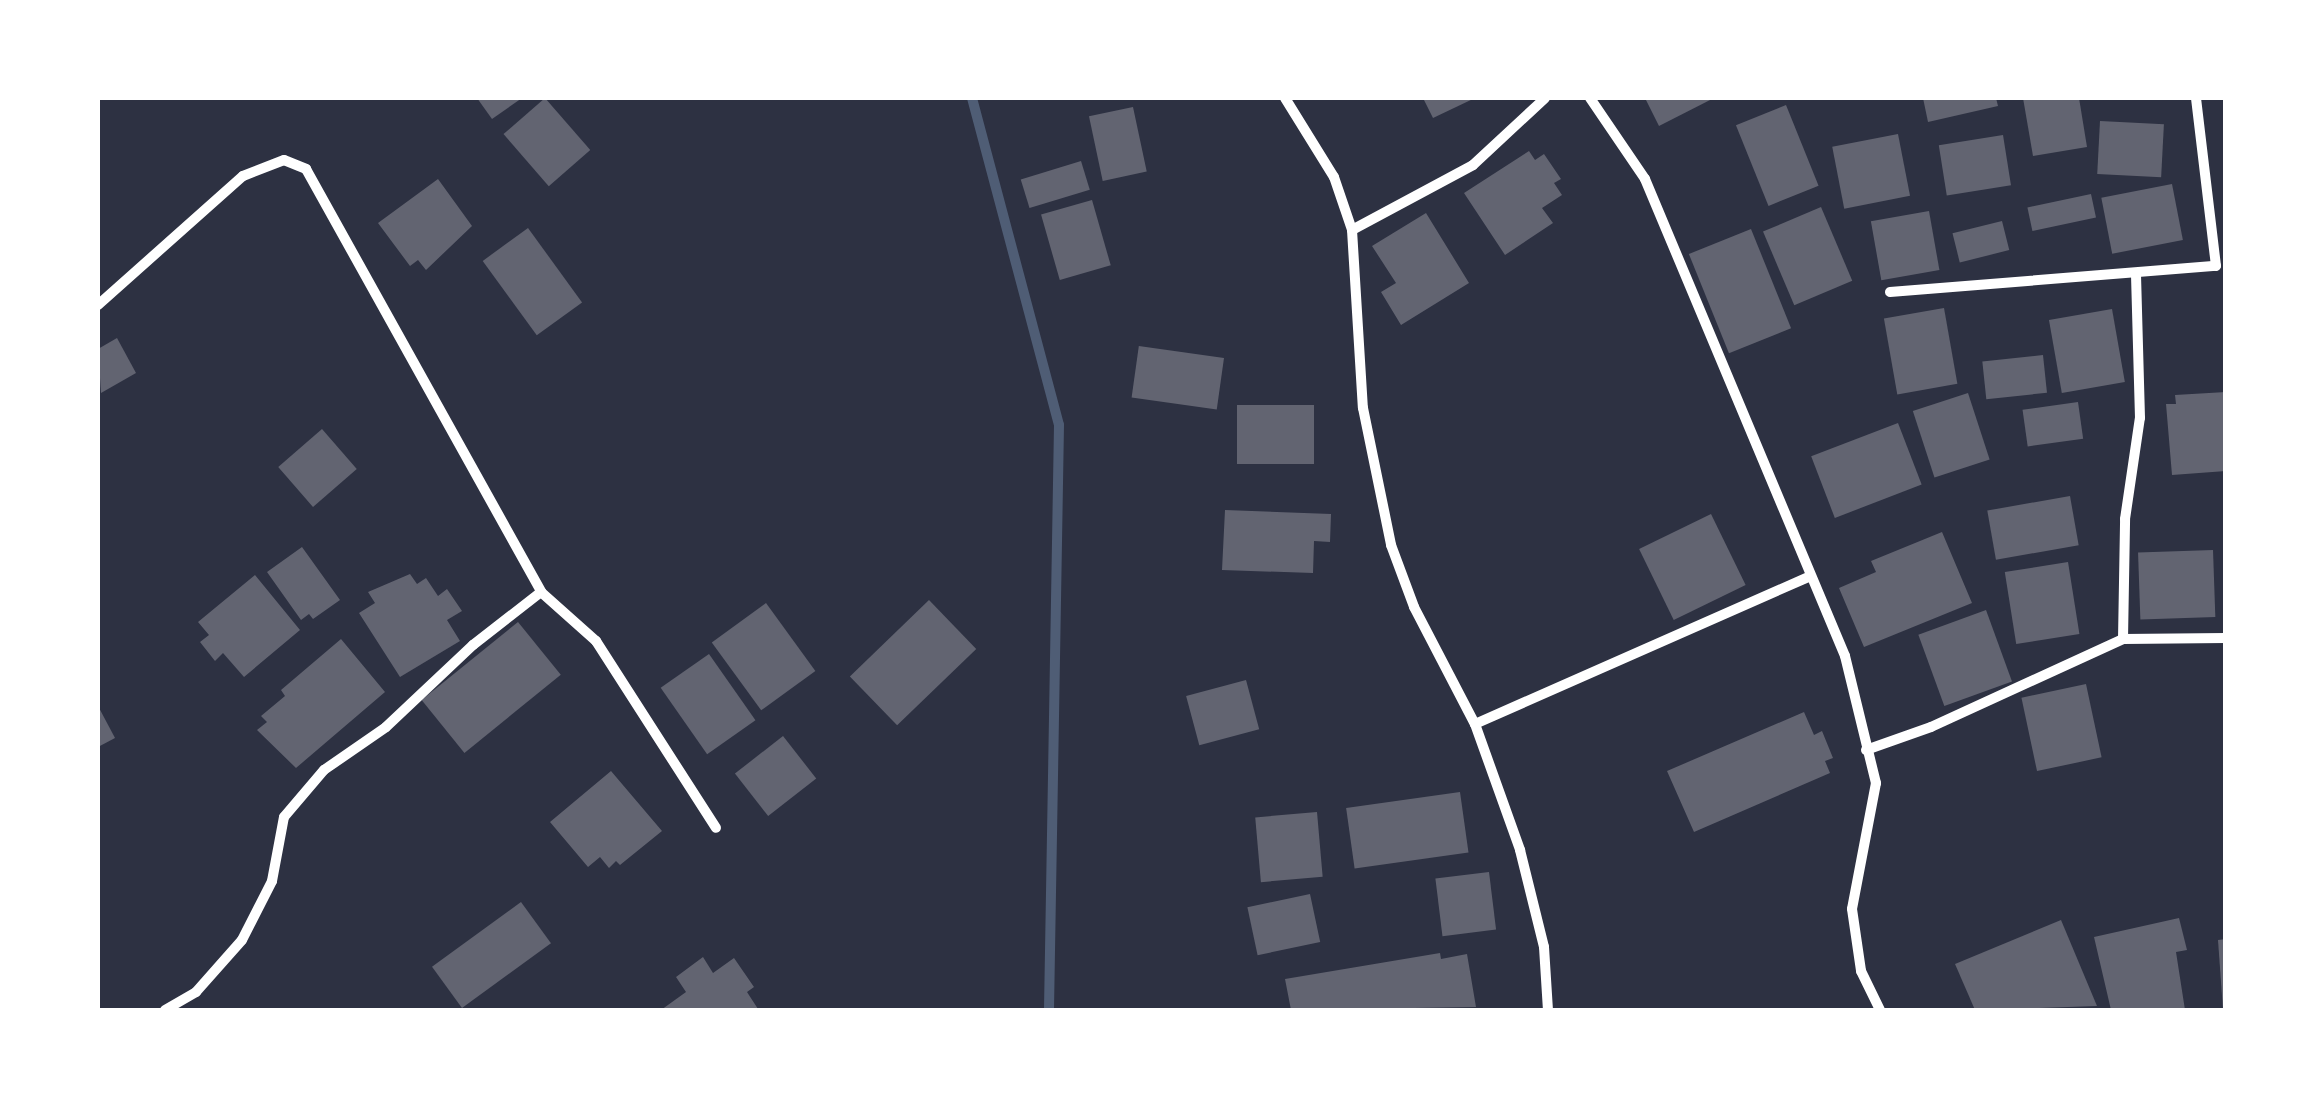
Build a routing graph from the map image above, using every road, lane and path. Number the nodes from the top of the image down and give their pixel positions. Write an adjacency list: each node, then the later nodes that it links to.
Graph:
1 (1285, 98): 5 (street)
2 (1545, 98): 5 (street)
3 (1590, 98): 10 (street)
4 (2196, 98): 6 (street)
5 (1352, 230): 14 (street)
6 (2220, 265): 7 (street)
7 (2136, 274): 8 (street); 13 (street)
8 (1890, 292)
9 (98, 305): 11 (street)
10 (1810, 576): 14 (street); 15 (street)
11 (541, 592): 16 (street); 17 (street)
12 (2226, 638): 13 (street)
13 (2123, 640): 15 (street)
14 (1474, 724): 18 (street)
15 (1866, 750): 19 (street)
16 (716, 828)
17 (164, 1010)
18 (1548, 1010)
19 (1880, 1010)

